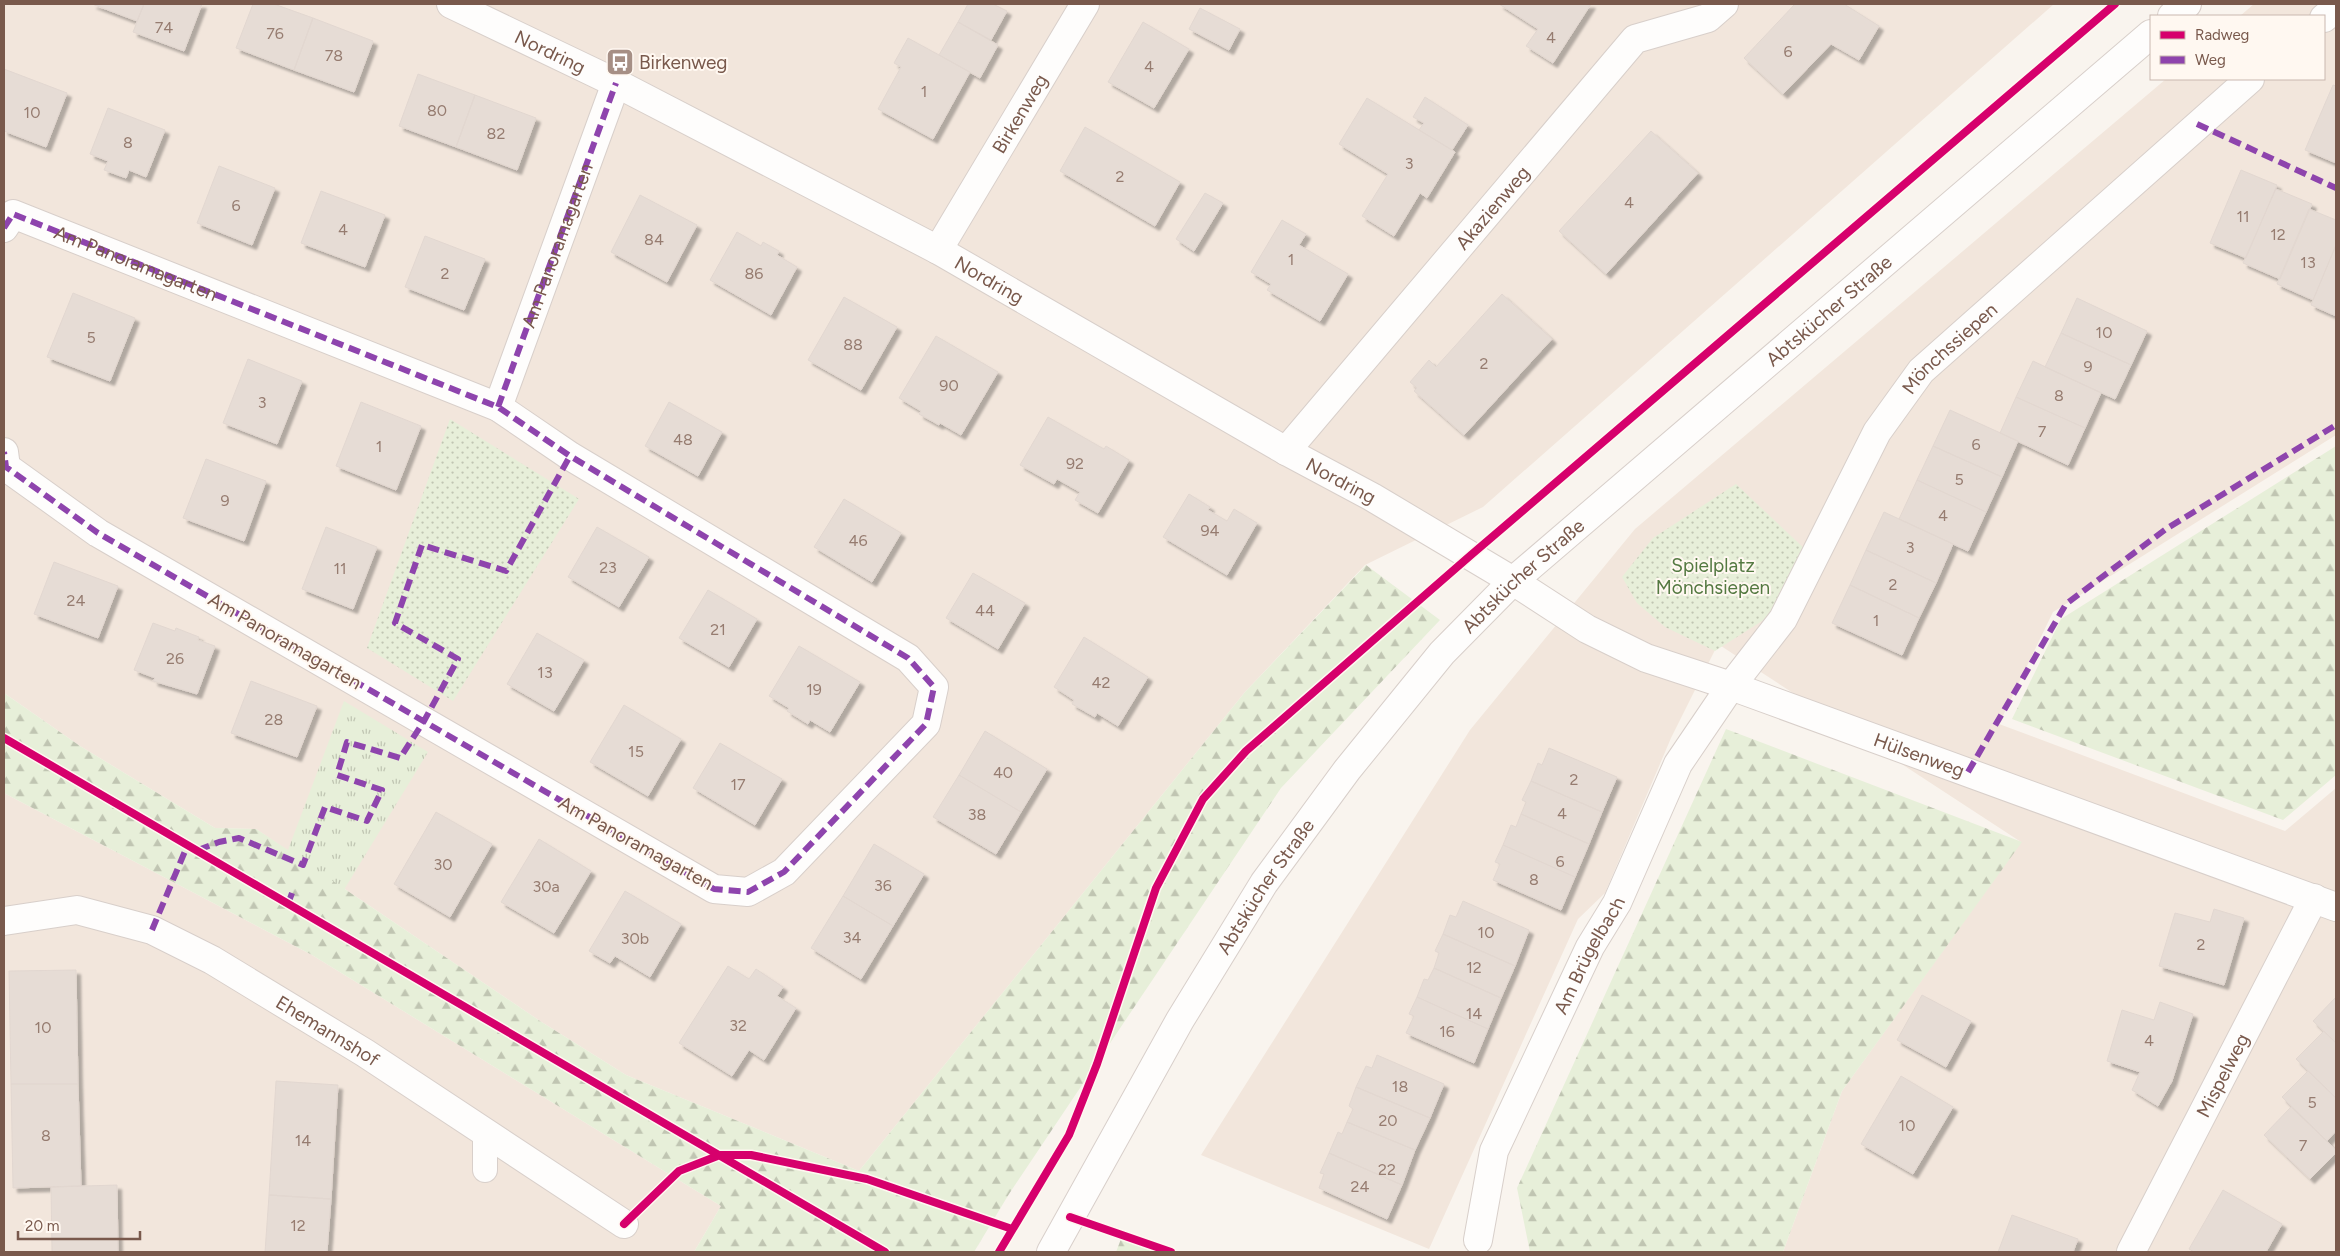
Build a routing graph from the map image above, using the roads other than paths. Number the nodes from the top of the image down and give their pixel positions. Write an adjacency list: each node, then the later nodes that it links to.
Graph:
1 (451, 4): 10 (street, Nordring)
2 (1085, 4): 12 (street, Birkenweg)
3 (2187, 4): 6 (street)
4 (2336, 8): 7 (street)
5 (1707, 9): 14 (street, Akazienweg)
6 (2173, 15)
7 (2325, 17)
8 (2150, 35): 16 (street, Abtskücher Straße)
9 (2249, 80): 17 (street, Mönchssiepen)
10 (616, 83): 12 (street, Nordring); 13 (street, Am Panoramagarten)
11 (4, 228): 13 (street, Am Panoramagarten)
12 (938, 250): 14 (street, Nordring)
13 (498, 407): 15 (street, Am Panoramagarten)
14 (1286, 450): 16 (street, Nordring)
15 (4, 452)
16 (1513, 581): 17 (street, Hülsenweg); 24 (street, Abtskücher Straße)
17 (1732, 686): 18 (street, Hülsenweg); 23 (street, Am Brügelbach)
18 (2325, 902): 25 (street, Mispelweg)
19 (4, 921): 20 (street, Ehemannshof)
20 (485, 1132): 21 (lane); 22 (street, Ehemannshof)
21 (485, 1170)
22 (624, 1224)
23 (1478, 1240)
24 (1051, 1252)
25 (2131, 1252)

